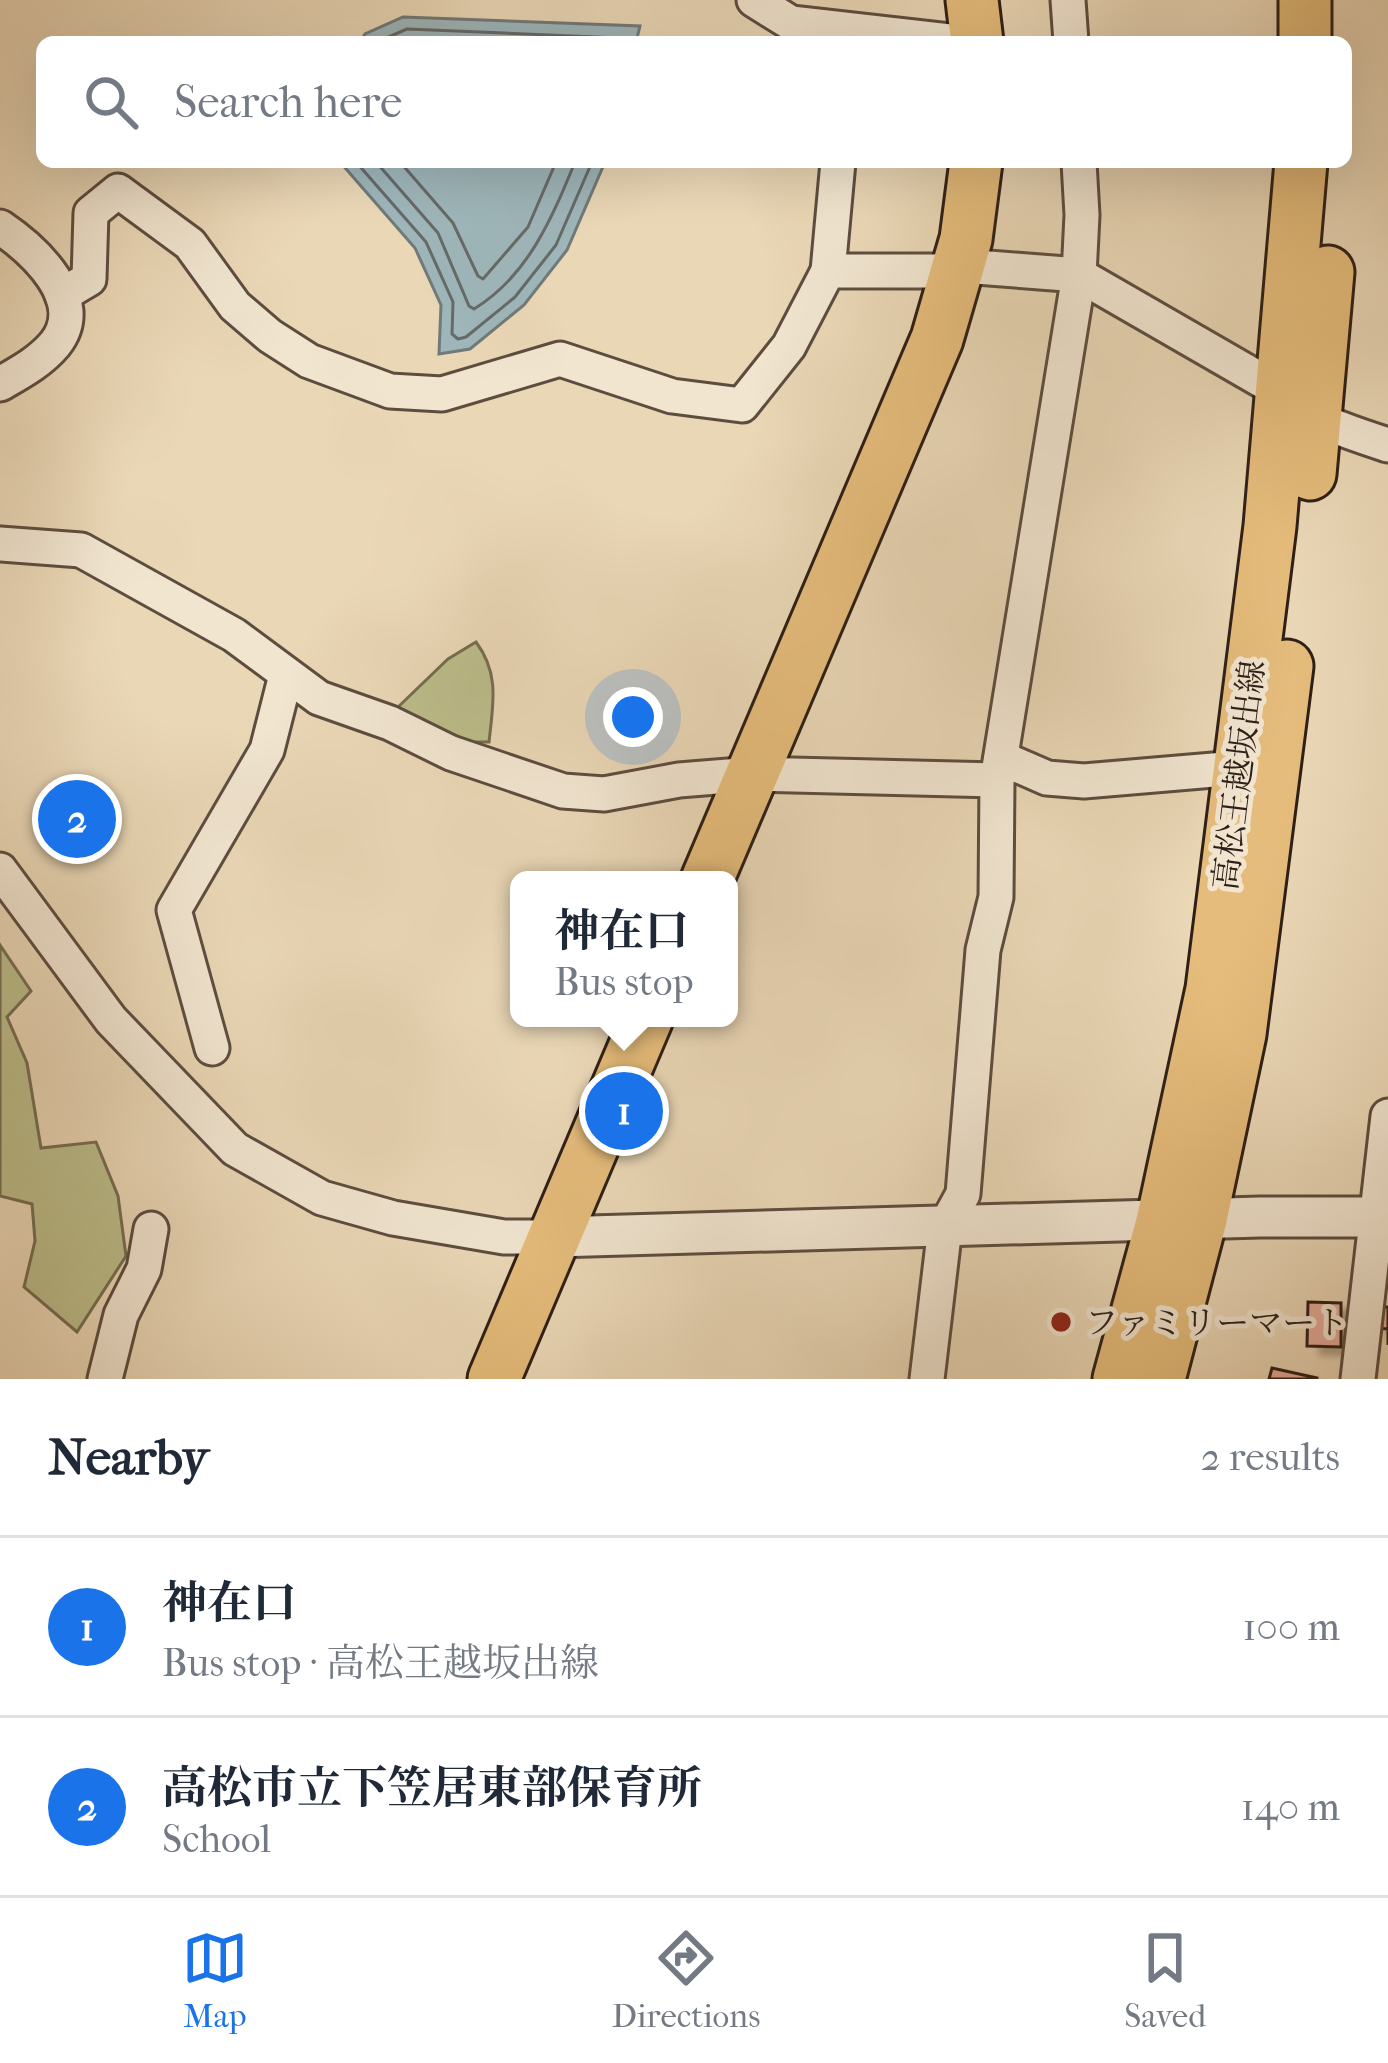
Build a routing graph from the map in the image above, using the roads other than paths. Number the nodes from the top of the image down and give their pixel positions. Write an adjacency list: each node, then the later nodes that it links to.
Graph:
1 (754, 0): 6 (street)
2 (972, 0): 7 (main road)
3 (1068, 0): 8 (street)
4 (1306, 0): 9 (main road)
5 (1338, 0): 10 (main road)
6 (905, 36)
7 (976, 36)
8 (1071, 36)
9 (1305, 36)
10 (1339, 36)
11 (837, 168): 17 (street)
12 (975, 168): 18 (main road)
13 (1078, 168): 19 (street)
14 (1301, 168): 22 (main road, 高松王越坂出線)
15 (1335, 168): 22 (main road, 高松王越坂出線)
16 (0, 227): 20 (street)
17 (828, 271): 18 (street); 20 (street)
18 (957, 271): 19 (street); 28 (main road)
19 (1078, 275): 22 (street); 27 (street)
20 (62, 296): 21 (street)
21 (0, 385)
22 (1299, 408): 23 (street); 26 (main road, 高松王越坂出線); 35 (main road, 高松王越坂出線)
23 (1388, 445)
24 (0, 544): 25 (street)
25 (286, 675): 28 (street); 32 (street)
26 (1237, 768): 27 (street); 35 (main road, 高松王越坂出線)
27 (999, 769): 28 (street); 36 (street)
28 (753, 774): 30 (main road)
29 (0, 870): 38 (street)
30 (711, 871)
31 (643, 1027): 38 (main road)
32 (212, 1048)
33 (1388, 1116): 34 (street)
34 (1381, 1217): 35 (street); 44 (street)
35 (1182, 1221): 36 (street); 42 (main road, 高松王越坂出線); 43 (main road, 高松王越坂出線)
36 (945, 1227): 38 (street); 41 (street)
37 (152, 1229): 39 (street)
38 (555, 1237): 40 (main road)
39 (105, 1379)
40 (494, 1379)
41 (927, 1379)
42 (1119, 1379)
43 (1159, 1379)
44 (1358, 1379)

